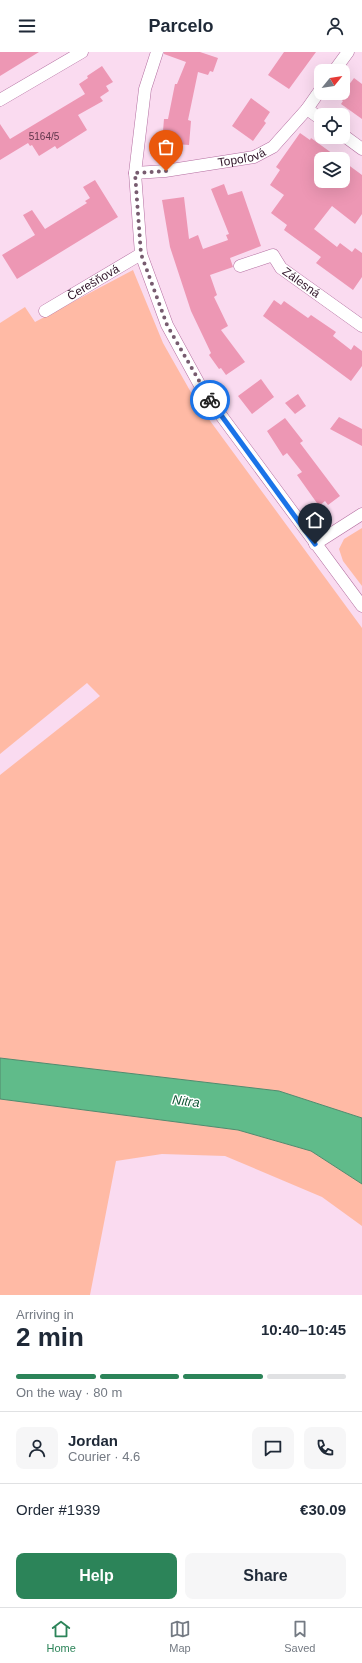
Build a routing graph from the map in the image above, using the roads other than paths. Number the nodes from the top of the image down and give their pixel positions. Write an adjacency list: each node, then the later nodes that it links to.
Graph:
1 (82, 52): 6 (street)
2 (157, 52): 11 (street)
3 (348, 52): 4 (street)
4 (339, 64)
5 (314, 99): 7 (street, Topoľová)
6 (0, 100)
7 (307, 109): 8 (street); 11 (street, Topoľová)
8 (314, 114)
9 (350, 140): 10 (street)
10 (362, 149)
11 (135, 173): 12 (street)
12 (141, 254): 14 (street, Čerešňová); 17 (street)
13 (240, 266): 15 (street, Zálesná)
14 (45, 311)
15 (362, 326)
16 (362, 514): 17 (street)
17 (315, 544): 18 (street)
18 (362, 606)

